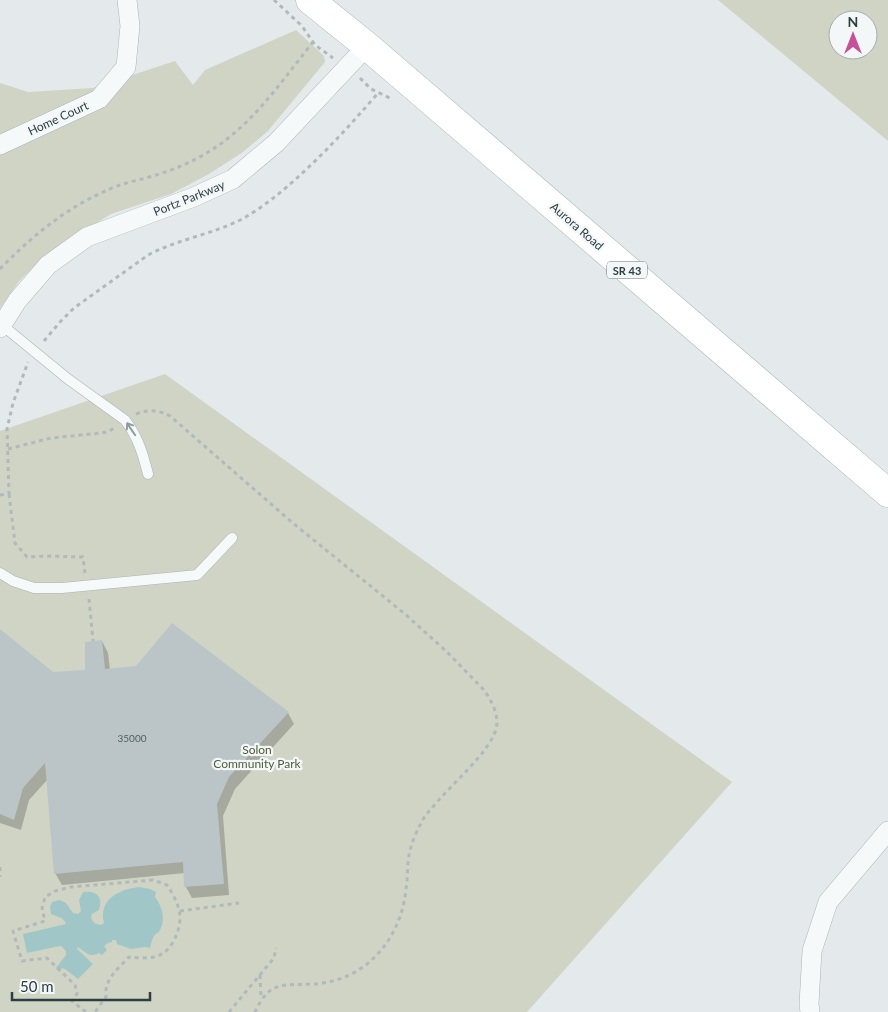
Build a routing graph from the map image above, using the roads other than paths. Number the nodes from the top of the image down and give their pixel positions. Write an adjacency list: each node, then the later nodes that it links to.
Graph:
1 (127, 0): 4 (street, Home Court)
2 (310, 0): 3 (main road, Aurora Road / SR 43)
3 (366, 46): 5 (street, Portz Parkway); 7 (main road, Aurora Road / SR 43)
4 (0, 145)
5 (1, 326): 6 (lane, one-way to 5)
6 (148, 474)
7 (888, 493)
8 (232, 538): 9 (lane)
9 (0, 573)
10 (888, 831): 11 (street)
11 (810, 1012)

